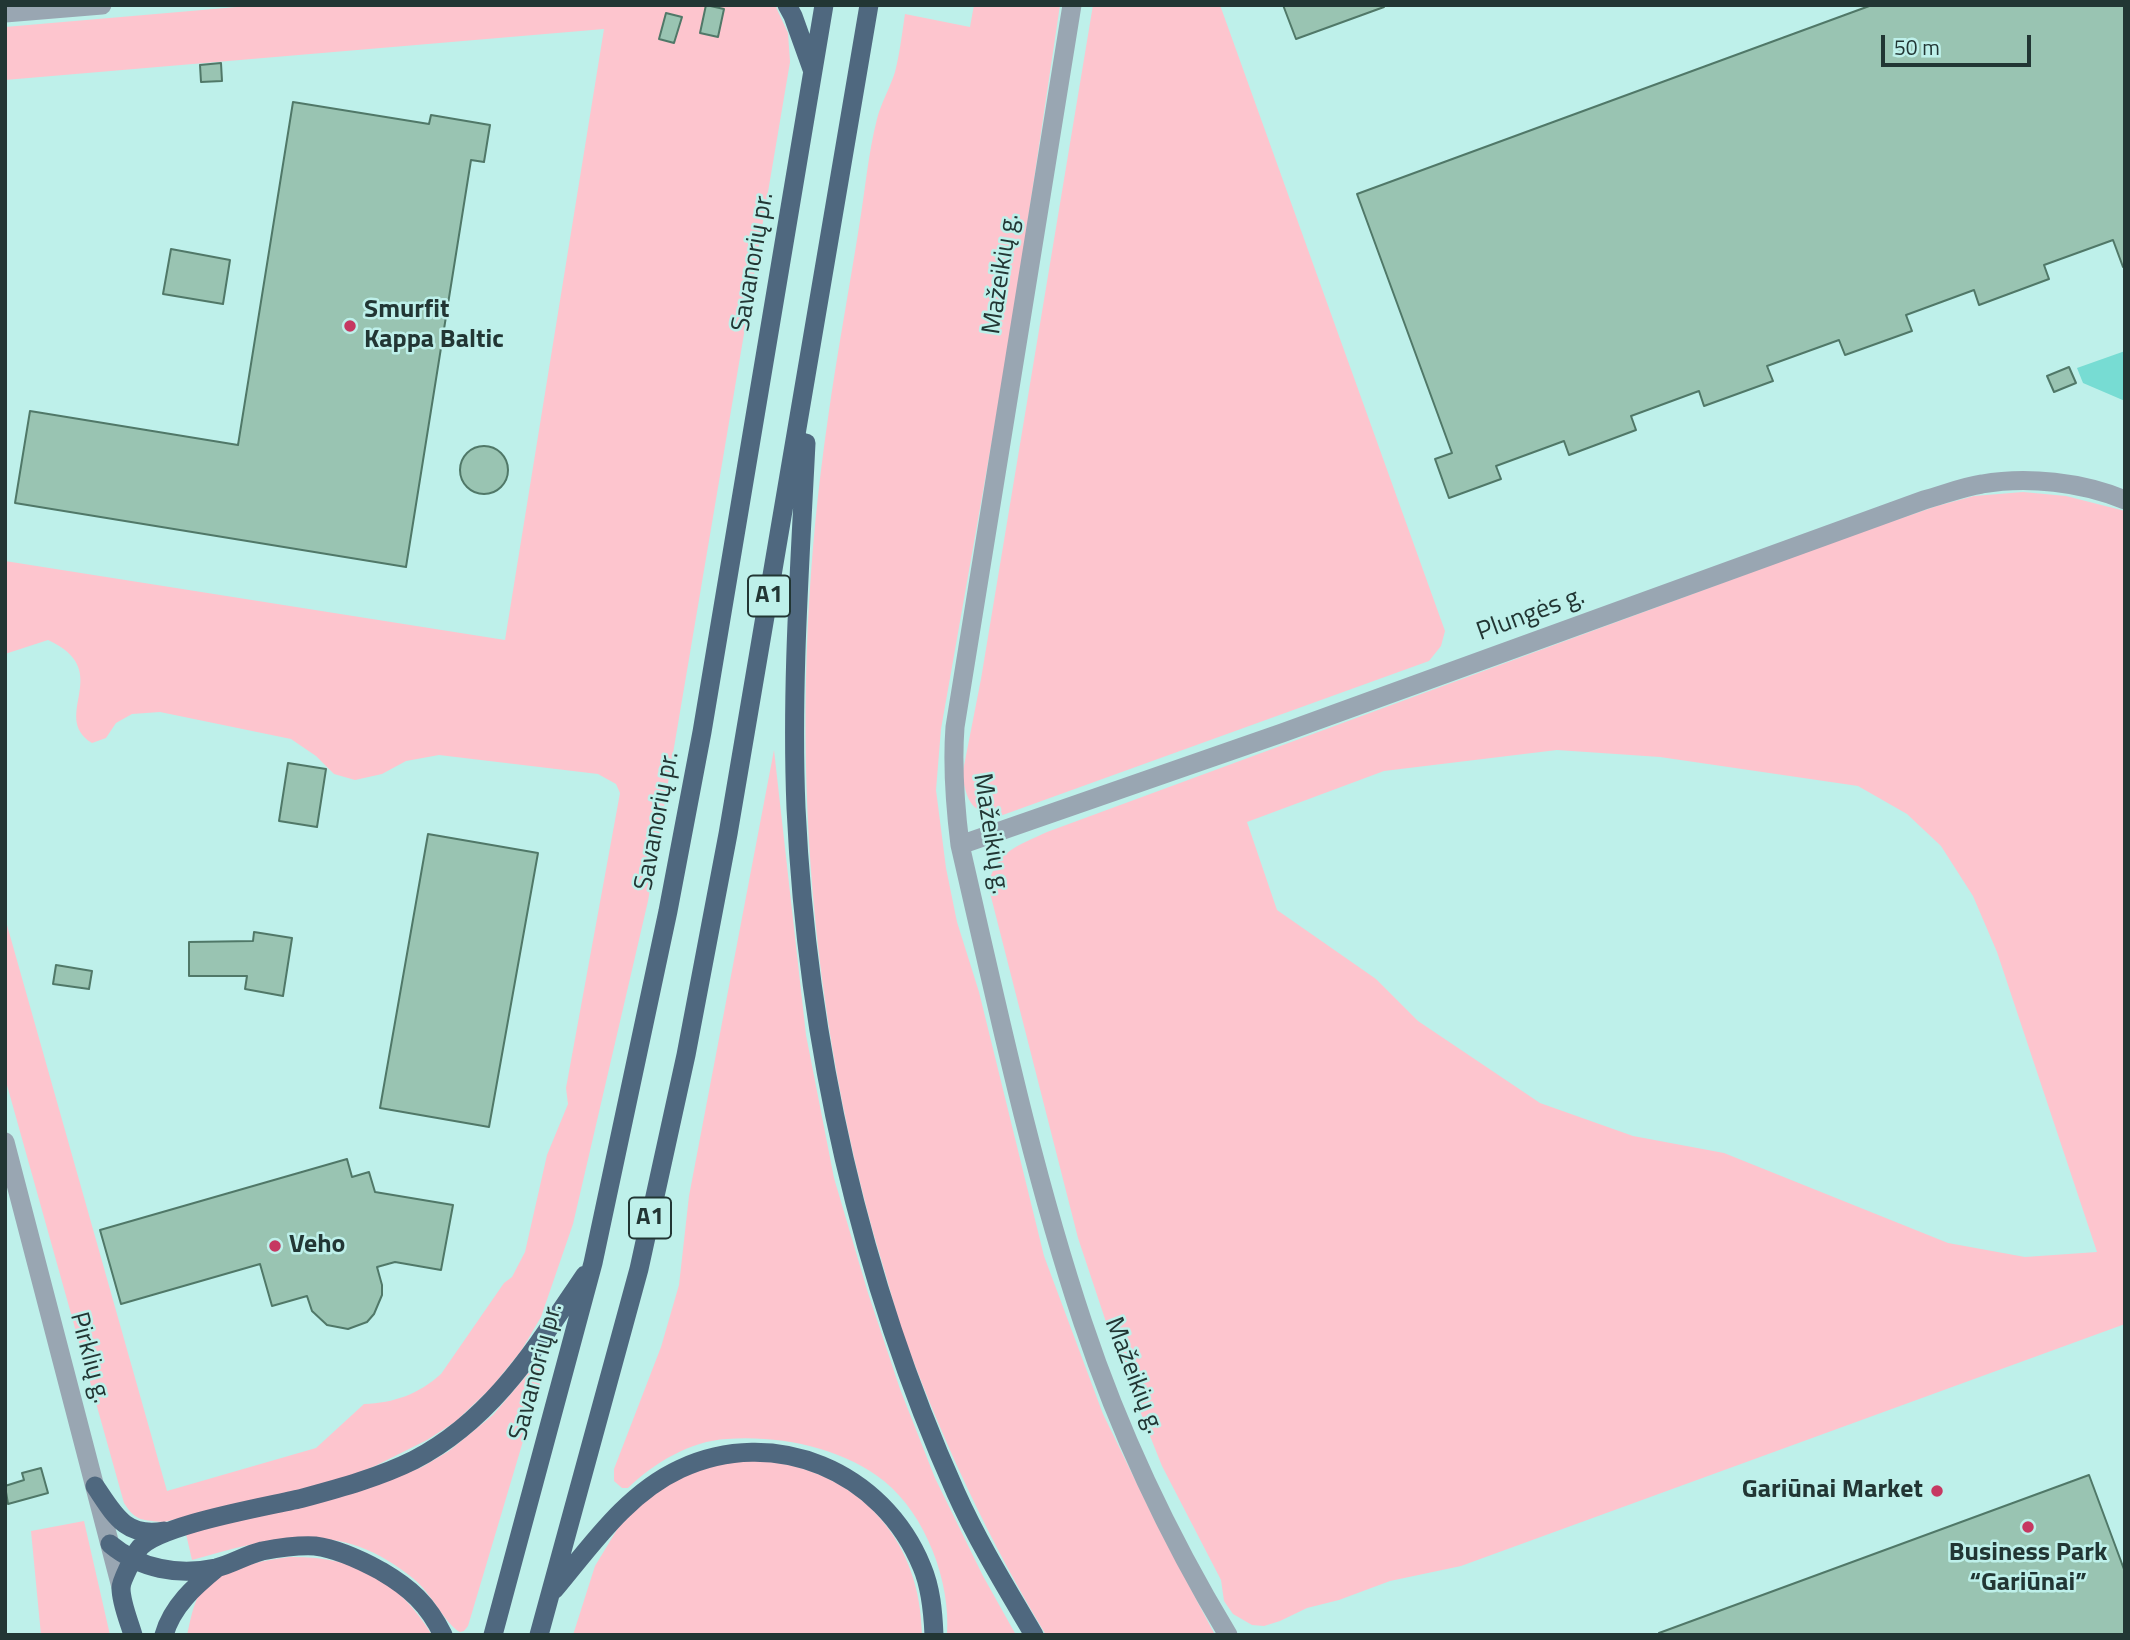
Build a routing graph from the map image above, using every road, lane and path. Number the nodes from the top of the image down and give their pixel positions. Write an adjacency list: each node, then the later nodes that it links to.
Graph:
1 (102, 5): 6 (street)
2 (787, 5): 7 (highway)
3 (824, 5): 7 (highway, Savanorių pr. / A1)
4 (869, 5): 8 (highway, A1)
5 (1072, 5): 10 (street, Mažeikių g.)
6 (5, 13)
7 (813, 72): 12 (highway, Savanorių pr. / A1)
8 (810, 359): 19 (highway, A1); 26 (highway)
9 (2125, 500): 10 (street, Plungės g.)
10 (960, 845): 27 (street, Mažeikių g.)
11 (5, 1142): 13 (street, Pirklių g.)
12 (593, 1263): 14 (highway); 23 (highway, Savanorių pr. / A1)
13 (95, 1486): 14 (highway); 15 (street, Pirklių g.)
14 (176, 1529): 16 (highway)
15 (110, 1544): 16 (highway); 18 (street, Pirklių g.)
16 (132, 1561): 17 (highway); 18 (highway)
17 (217, 1568): 21 (highway); 22 (highway)
18 (121, 1587): 20 (highway)
19 (549, 1596): 24 (highway, A1); 25 (highway)
20 (133, 1635)
21 (164, 1635)
22 (443, 1635)
23 (493, 1635)
24 (538, 1635)
25 (934, 1635)
26 (1034, 1635)
27 (1228, 1635)

